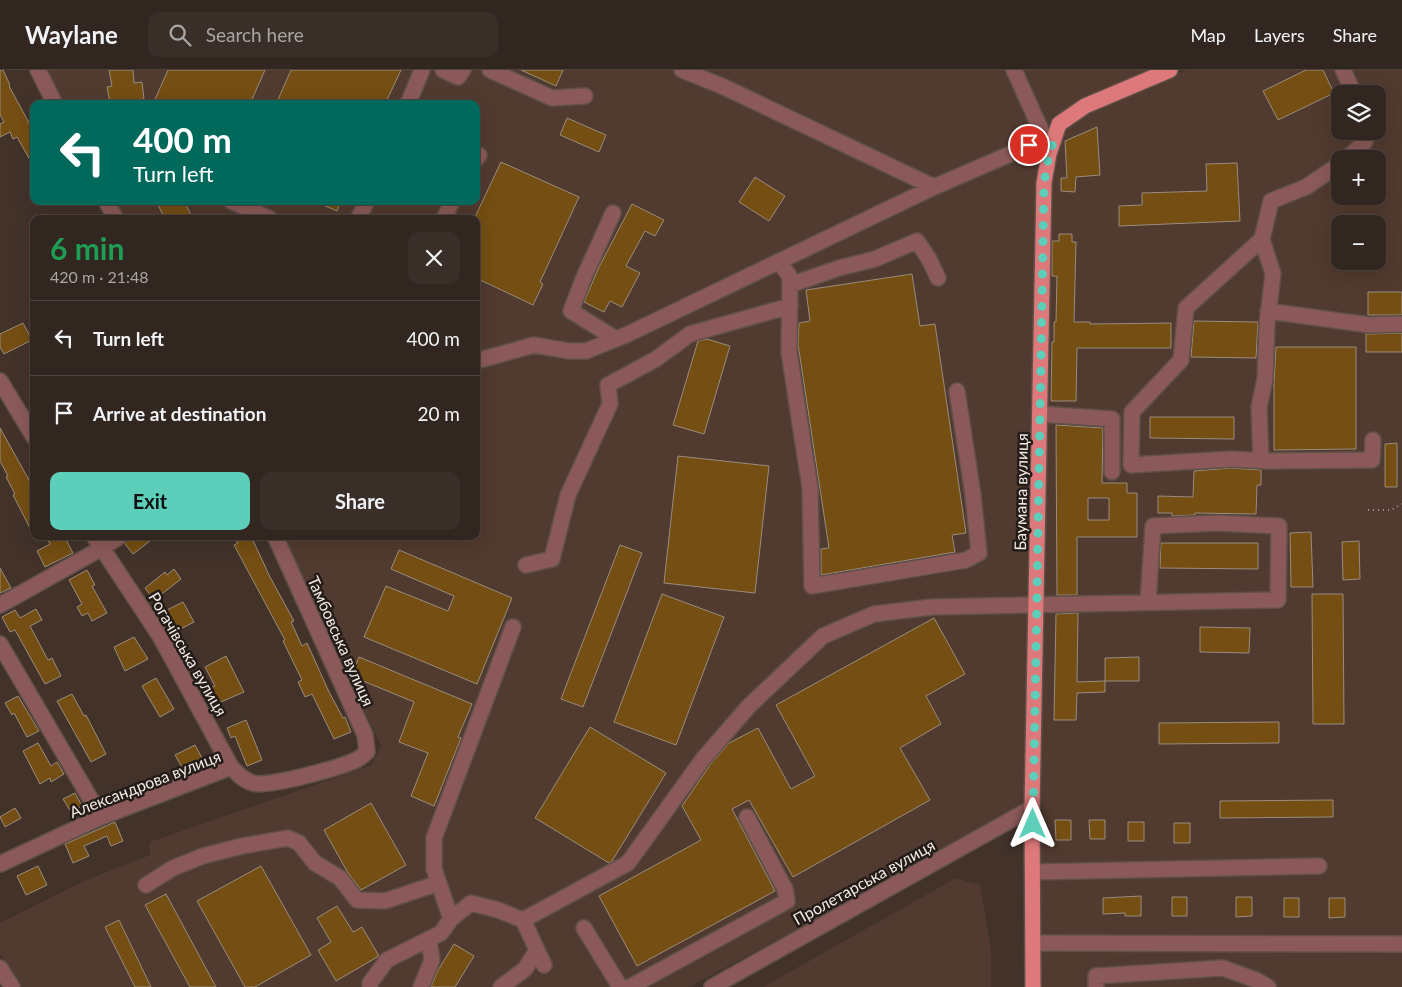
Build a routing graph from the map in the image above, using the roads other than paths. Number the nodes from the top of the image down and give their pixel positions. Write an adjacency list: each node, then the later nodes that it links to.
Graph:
1 (38, 70): 12 (street)
2 (422, 70): 13 (street)
3 (443, 70): 4 (street)
4 (462, 70)
5 (490, 70): 11 (street)
6 (682, 70): 18 (street)
7 (1014, 70): 14 (street)
8 (1170, 70): 14 (main road, Баумана вулиця)
9 (1343, 70): 10 (street)
10 (1350, 85)
11 (585, 96)
12 (54, 100)
13 (410, 100)
14 (1050, 139): 18 (street); 33 (main road, Баумана вулиця)
15 (1365, 140): 16 (street)
16 (1356, 150)
17 (1331, 170): 22 (street)
18 (934, 187): 23 (street)
19 (240, 205): 21 (street)
20 (613, 213): 29 (street)
21 (261, 215)
22 (1262, 240): 27 (street); 36 (street)
23 (779, 261): 25 (street); 29 (street)
24 (938, 278): 25 (street)
25 (790, 285): 26 (street)
26 (790, 306): 32 (street); 40 (street)
27 (1268, 311): 28 (street); 36 (street)
28 (1402, 324)
29 (616, 339): 30 (street)
30 (480, 360)
31 (0, 382): 34 (street)
32 (957, 391)
33 (1040, 414): 37 (street); 42 (main road, Баумана вулиця)
34 (30, 431)
35 (1373, 440): 36 (street)
36 (1261, 461)
37 (1112, 472)
38 (277, 540): 46 (street, Тамбовська вулиця)
39 (98, 542): 43 (street); 47 (street, Рогачівська вулиця)
40 (526, 566)
41 (1148, 602): 41 (street); 42 (street)
42 (1036, 604): 48 (main road, Баумана вулиця); 57 (street)
43 (0, 605)
44 (513, 627): 54 (street)
45 (0, 644): 49 (street)
46 (360, 758): 47 (street, Александрова вулиця)
47 (231, 767): 49 (street, Александрова вулиця)
48 (1032, 808): 53 (main road, Баумана вулиця); 71 (street, Пролетарська вулиця)
49 (101, 817): 51 (street, Александрова вулиця)
50 (747, 817): 70 (street)
51 (0, 864)
52 (1319, 866): 53 (street)
53 (1033, 872): 60 (main road, Баумана вулиця)
54 (438, 882): 55 (street); 56 (street)
55 (146, 884)
56 (451, 919): 57 (street); 59 (street)
57 (523, 920): 62 (street)
58 (584, 928): 69 (street)
59 (429, 939): 66 (street); 67 (street)
60 (1034, 943): 61 (street); 72 (main road, Баумана вулиця)
61 (1402, 944)
62 (537, 950): 63 (street); 68 (street)
63 (544, 965)
64 (0, 968): 65 (street)
65 (12, 987)
66 (370, 987)
67 (421, 987)
68 (501, 987)
69 (620, 987)
70 (630, 987)
71 (712, 987)
72 (1033, 987)
73 (1096, 987): 74 (street)
74 (1268, 987)

